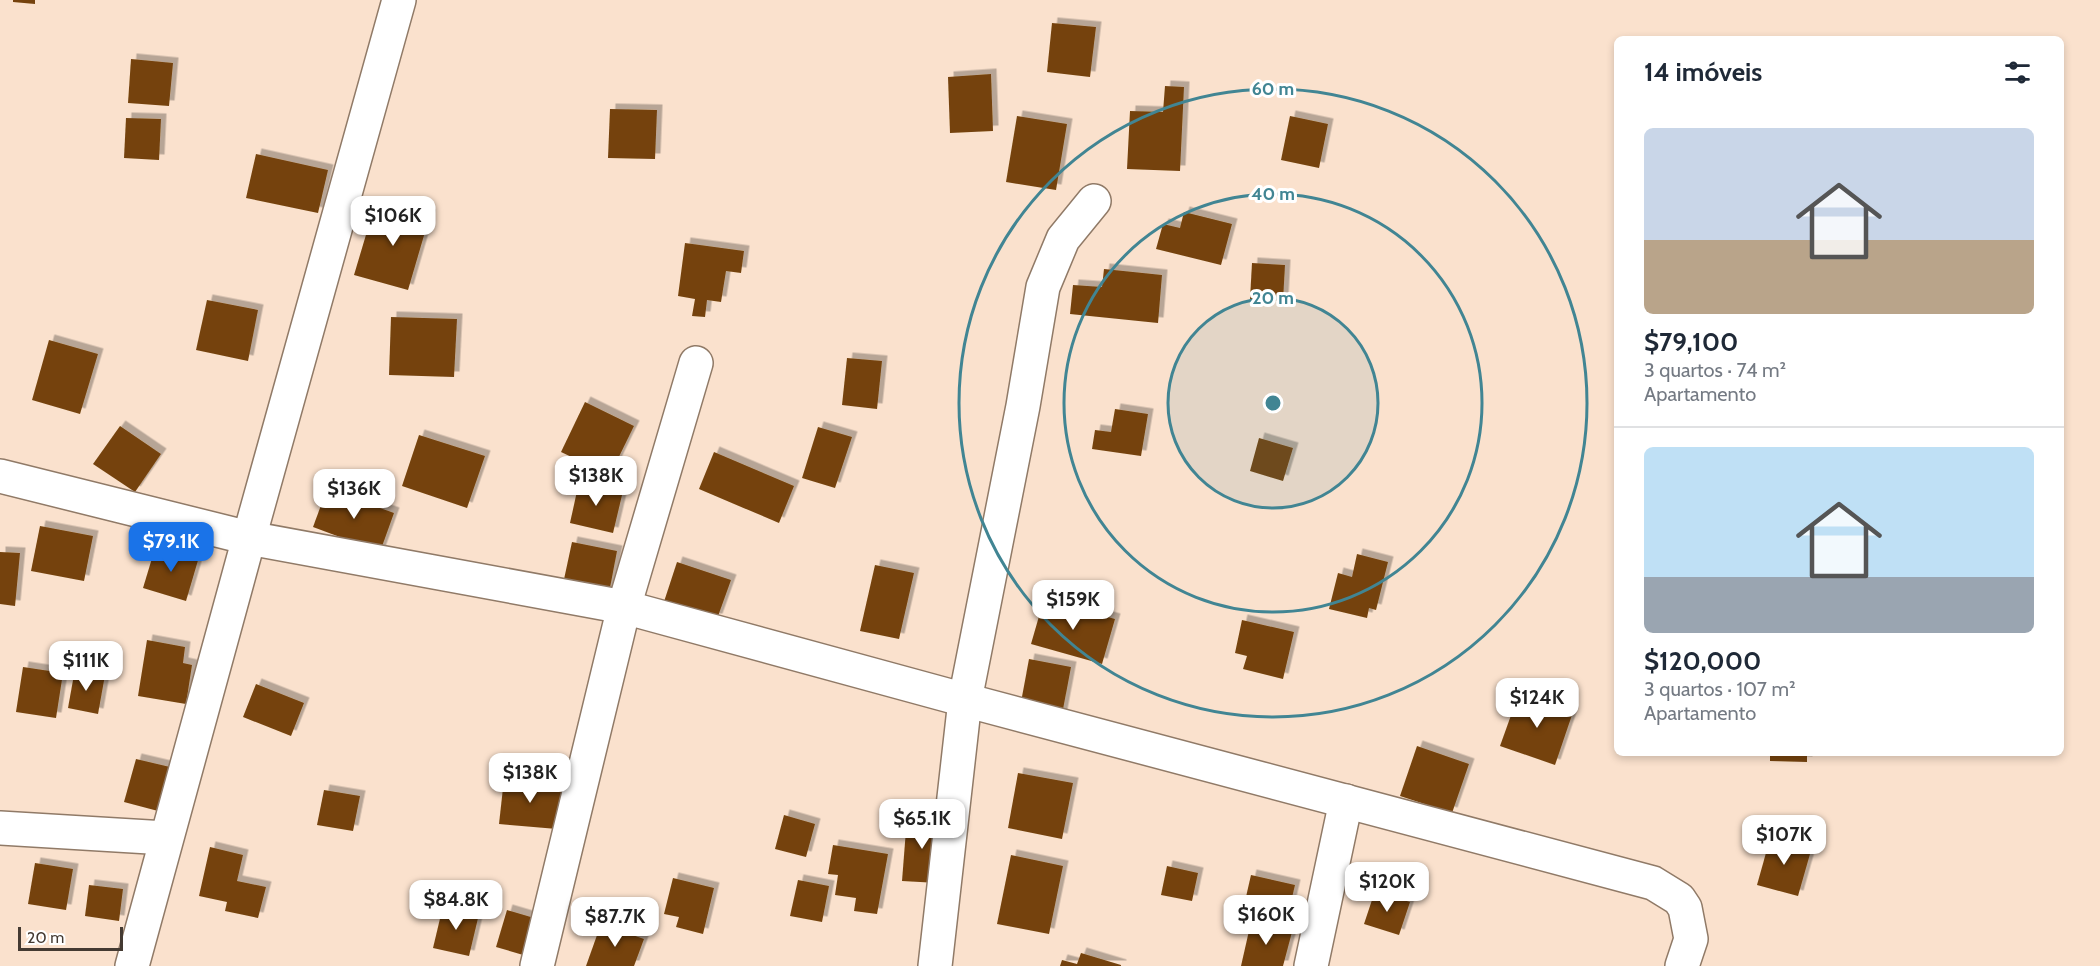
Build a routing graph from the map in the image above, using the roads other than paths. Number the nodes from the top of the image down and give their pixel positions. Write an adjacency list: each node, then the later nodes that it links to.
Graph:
1 (399, 0): 5 (street)
2 (1094, 201): 7 (street)
3 (696, 363): 6 (street)
4 (0, 476): 5 (street)
5 (249, 538): 6 (street); 10 (street)
6 (624, 607): 7 (street); 12 (street)
7 (966, 700): 8 (street); 13 (street)
8 (1346, 801): 14 (street); 15 (street)
9 (0, 828): 10 (street)
10 (166, 838): 11 (street)
11 (132, 966)
12 (537, 966)
13 (935, 966)
14 (1311, 966)
15 (1682, 966)

